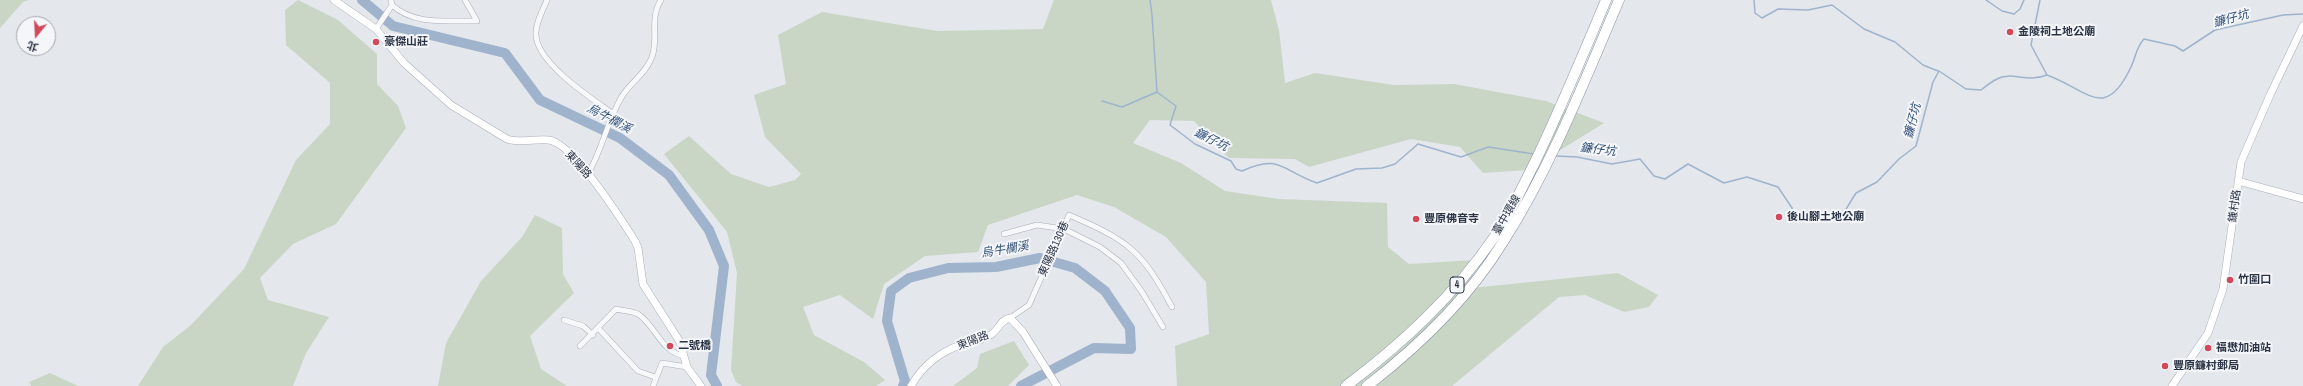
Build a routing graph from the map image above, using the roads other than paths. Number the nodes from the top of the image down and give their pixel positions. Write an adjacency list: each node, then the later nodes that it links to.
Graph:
1 (334, 0): 9 (street, 東陽路)
2 (466, 0): 7 (street)
3 (547, 0): 10 (street)
4 (661, 0): 10 (street)
5 (1606, 0): 30 (highway, 臺中環線 / 4)
6 (1619, 0): 31 (highway, 臺中環線 / 4)
7 (392, 3): 9 (street)
8 (2303, 26): 12 (street, 鎌村路)
9 (376, 29): 11 (street, 東陽路)
10 (612, 113): 11 (street)
11 (588, 174): 23 (street, 東陽路)
12 (2238, 181): 13 (street); 32 (street, 鎌村路)
13 (2303, 199)
14 (1064, 229): 15 (street); 16 (street, 東陽路130巷); 17 (street, 東陽路130巷); 19 (street)
15 (1004, 234)
16 (1172, 307)
17 (1010, 318): 26 (street); 29 (street, 東陽路)
18 (564, 320): 21 (street)
19 (1163, 328)
20 (599, 329): 21 (street); 23 (street); 25 (street)
21 (593, 334): 22 (street)
22 (580, 346)
23 (684, 356): 24 (street, 東陽路)
24 (687, 367): 25 (street); 28 (street, 東陽路)
25 (655, 377): 27 (street)
26 (1055, 383)
27 (653, 386)
28 (701, 386)
29 (911, 386)
30 (1346, 386)
31 (1367, 386)
32 (2172, 386)

